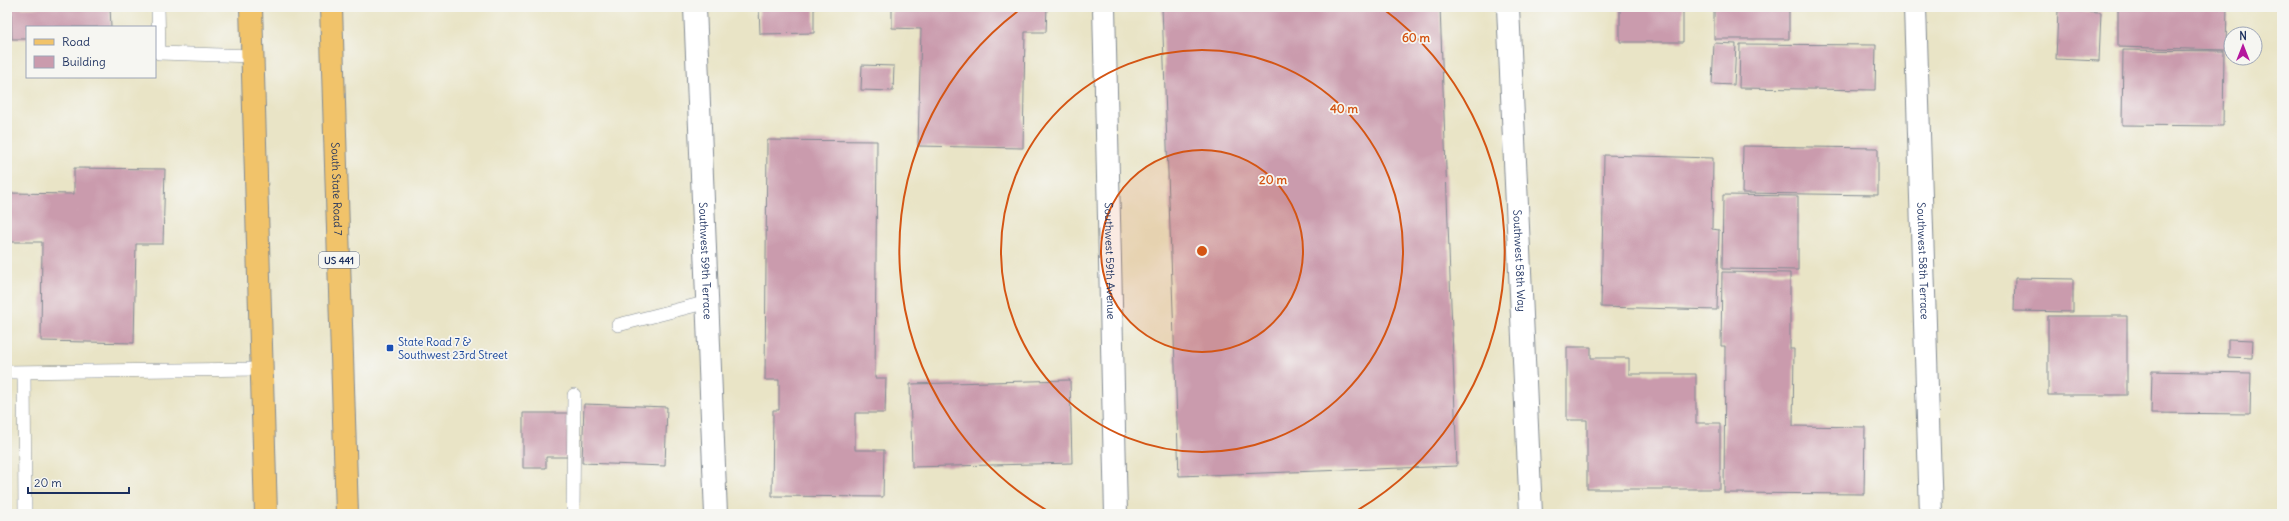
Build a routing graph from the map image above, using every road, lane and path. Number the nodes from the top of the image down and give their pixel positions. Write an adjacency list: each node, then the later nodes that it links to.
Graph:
1 (158, 7): 8 (lane)
2 (251, 7): 8 (main road)
3 (331, 7): 17 (main road, South State Road 7 / US 441)
4 (695, 7): 9 (street, Southwest 59th Terrace)
5 (1104, 7): 20 (street, Southwest 59th Avenue)
6 (1508, 7): 21 (street, Southwest 58th Way)
7 (1915, 7): 22 (street, Southwest 58th Terrace)
8 (253, 56): 11 (main road)
9 (708, 302): 10 (lane); 19 (street, Southwest 59th Terrace)
10 (618, 325)
11 (262, 369): 13 (lane); 16 (main road)
12 (7, 372): 13 (lane)
13 (24, 372): 15 (lane)
14 (574, 395): 18 (lane)
15 (25, 514)
16 (266, 514)
17 (347, 514)
18 (573, 514)
19 (716, 514)
20 (1116, 514)
21 (1531, 514)
22 (1931, 514)

